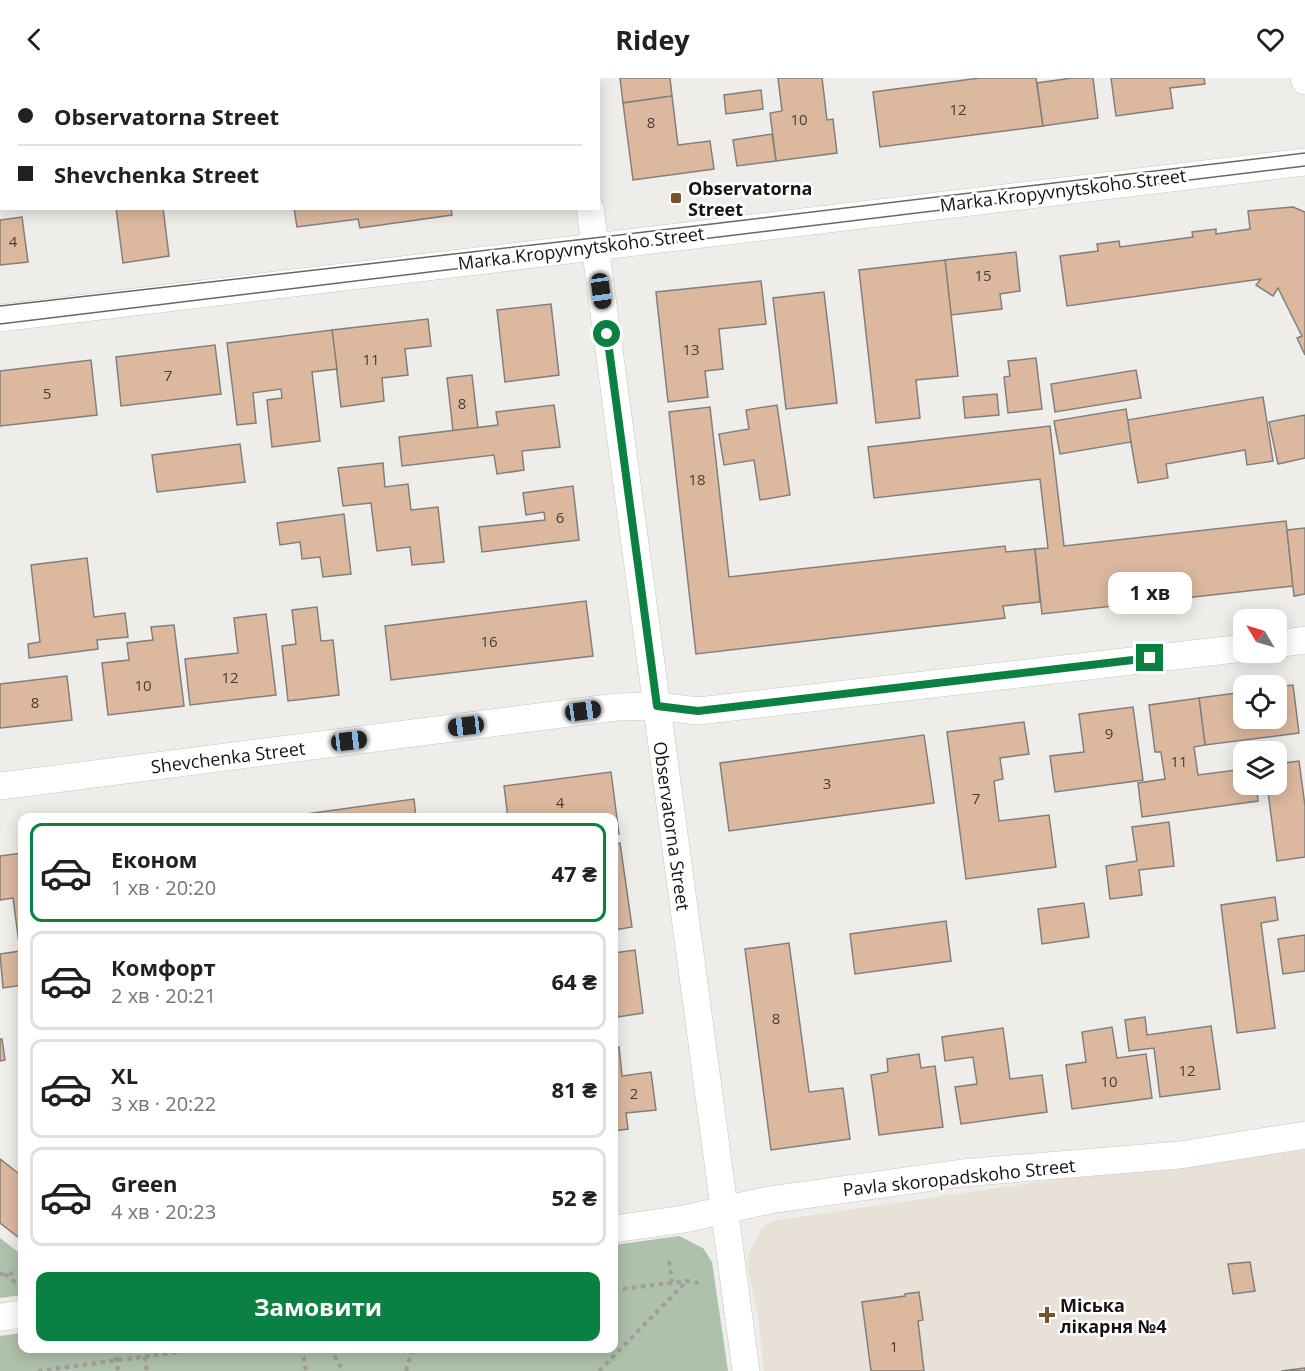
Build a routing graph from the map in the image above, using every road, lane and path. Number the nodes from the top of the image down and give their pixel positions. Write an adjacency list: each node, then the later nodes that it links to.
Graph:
1 (1305, 162): 3 (street, Marka Kropyvnytskoho Street)
2 (590, 210): 3 (street, Observatorna Street)
3 (595, 246): 4 (street, Marka Kropyvnytskoho Street); 8 (street, Observatorna Street)
4 (0, 318)
5 (1305, 640): 6 (street)
6 (1287, 642)
7 (1233, 649): 8 (street, Shevchenka Street)
8 (657, 706): 9 (street, Shevchenka Street); 11 (street, Observatorna Street)
9 (0, 786)
10 (1305, 1135): 11 (street, Pavla skoropadskoho Street)
11 (725, 1210): 12 (street, Pavla skoropadskoho Street); 40 (street, Observatorna Street)
12 (618, 1228)
13 (669, 1261): 16 (path)
14 (18, 1273): 15 (path)
15 (3, 1274): 19 (path)
16 (672, 1281): 17 (path); 20 (path)
17 (687, 1281): 18 (path); 23 (path)
18 (703, 1284)
19 (18, 1285)
20 (618, 1289)
21 (18, 1315): 22 (street)
22 (0, 1317)
23 (618, 1352)
24 (116, 1353): 32 (path)
25 (144, 1353): 31 (path)
26 (173, 1353): 31 (path)
27 (303, 1353): 36 (path)
28 (333, 1353): 37 (path)
29 (411, 1353): 38 (path)
30 (617, 1353): 39 (path)
31 (145, 1357): 32 (path); 35 (path)
32 (117, 1360): 33 (path); 34 (path)
33 (38, 1371)
34 (118, 1371)
35 (147, 1371)
36 (306, 1371)
37 (344, 1371)
38 (406, 1371)
39 (599, 1371)
40 (746, 1371)

